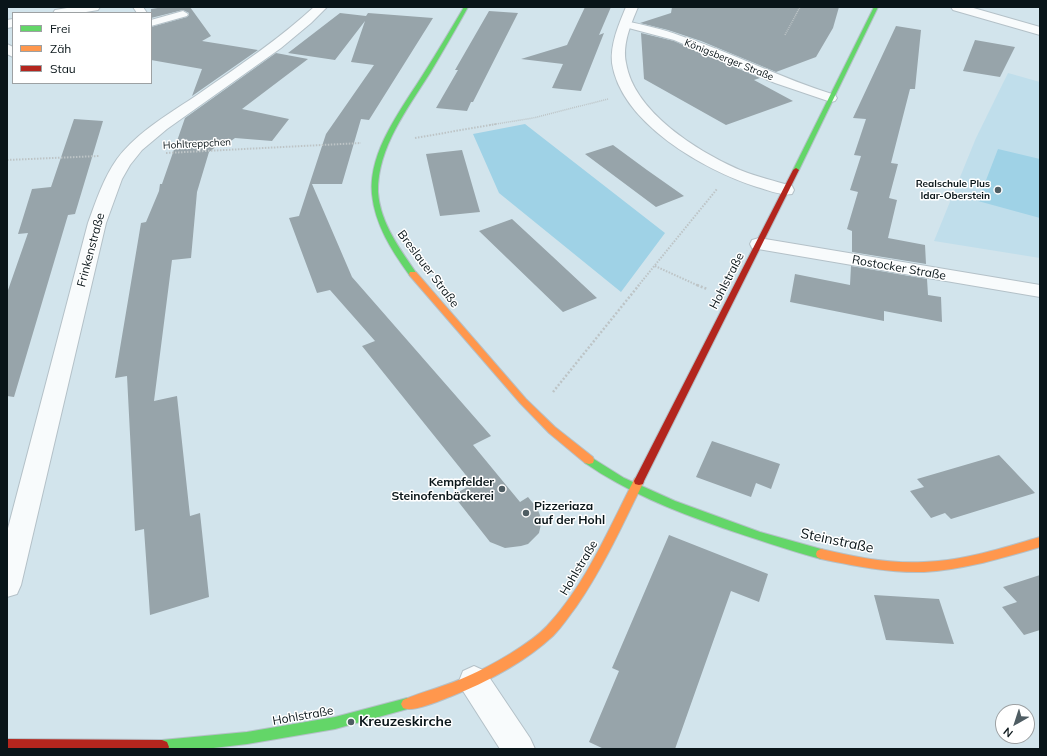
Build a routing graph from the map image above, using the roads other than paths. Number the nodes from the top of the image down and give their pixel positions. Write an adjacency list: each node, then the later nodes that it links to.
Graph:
1 (94, 7): 7 (street)
2 (321, 7): 18 (street, Frinkenstraße)
3 (466, 7): 16 (street, Breslauer Straße)
4 (632, 7): 10 (street)
5 (876, 7): 12 (street, Hohlstraße)
6 (957, 7): 11 (street)
7 (66, 12)
8 (182, 14): 9 (lane)
9 (152, 23)
10 (625, 24): 12 (lane, Königsberger Straße); 13 (street)
11 (1040, 31)
12 (831, 98): 13 (street, Hohlstraße)
13 (786, 190): 14 (street, Hohlstraße)
14 (759, 244): 15 (street, Rostocker Straße); 16 (street, Hohlstraße)
15 (1040, 291)
16 (635, 489): 17 (street, Steinstraße); 19 (street, Hohlstraße)
17 (1040, 542)
18 (7, 585)
19 (474, 681): 20 (street, Hohlstraße); 21 (street)
20 (7, 746)
21 (519, 749)

